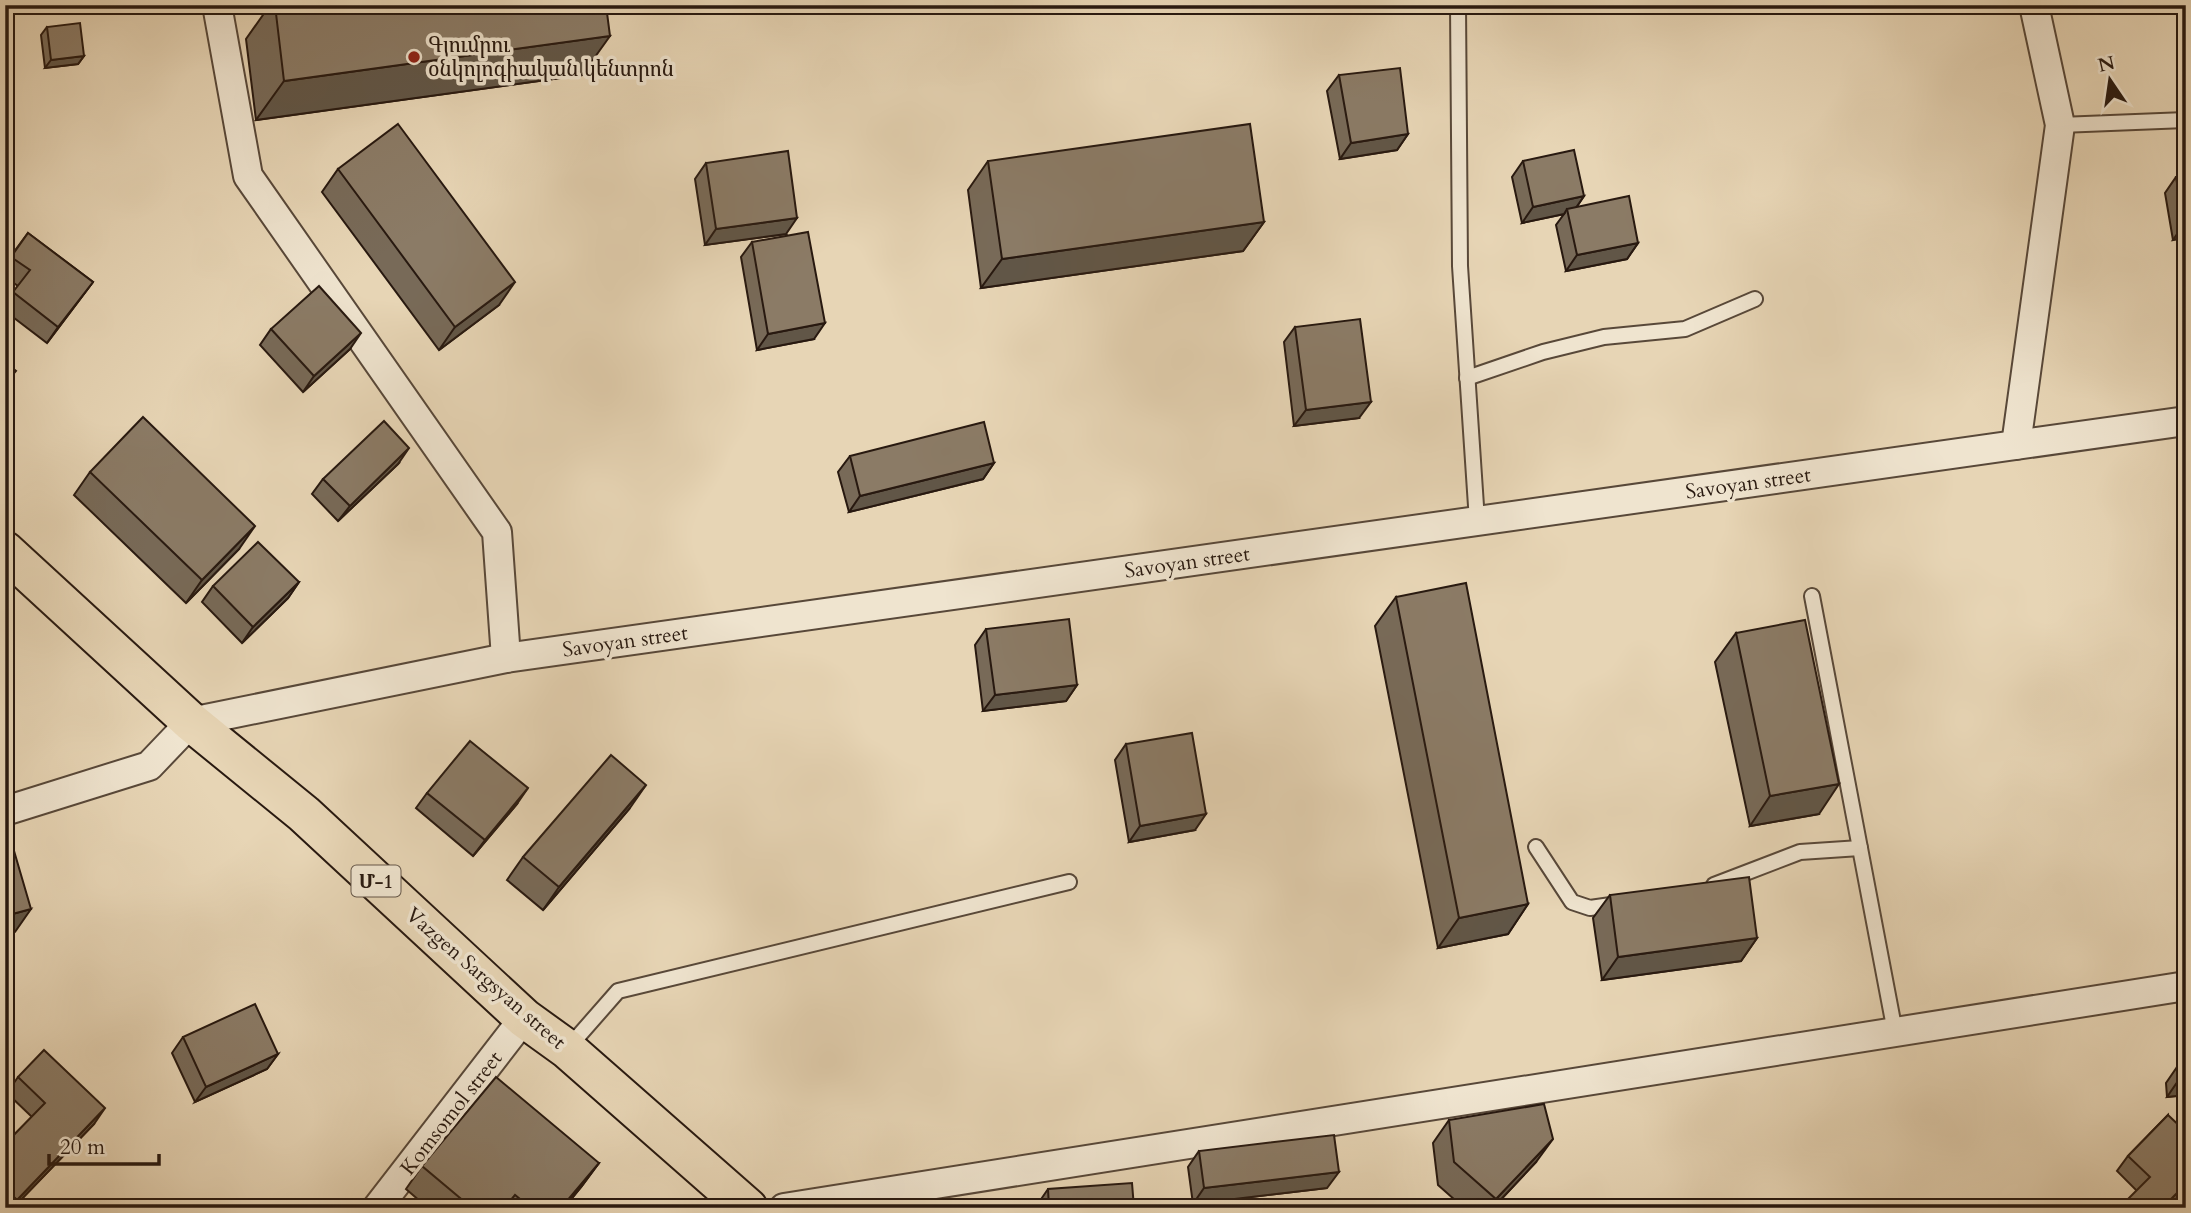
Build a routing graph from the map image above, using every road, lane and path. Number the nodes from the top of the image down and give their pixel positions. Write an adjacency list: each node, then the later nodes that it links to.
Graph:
1 (217, 5): 13 (street)
2 (1458, 5): 7 (lane)
3 (2034, 5): 5 (street)
4 (2186, 120): 5 (lane)
5 (2060, 125): 9 (street)
6 (1755, 299): 7 (lane)
7 (1467, 378): 10 (lane)
8 (2186, 421): 9 (street, Savoyan street)
9 (2016, 445): 10 (street, Savoyan street)
10 (1477, 521): 13 (street, Savoyan street)
11 (5, 551): 14 (highway, Vazgen Sargsyan street / Մ-1)
12 (1812, 596): 17 (lane)
13 (506, 658): 14 (street, Savoyan street)
14 (191, 722): 15 (street); 22 (highway, Vazgen Sargsyan street / Մ-1)
15 (5, 811)
16 (1536, 847): 20 (lane)
17 (1860, 848): 19 (lane); 23 (lane)
18 (1069, 882): 24 (lane)
19 (1696, 889)
20 (1630, 902)
21 (2186, 986): 23 (street)
22 (524, 1018): 24 (highway, Vazgen Sargsyan street / Մ-1); 25 (street, Komsomol street)
23 (1895, 1032): 27 (street)
24 (567, 1049): 26 (highway, Vazgen Sargsyan street / Մ-1)
25 (377, 1208)
26 (748, 1208)
27 (784, 1208)

